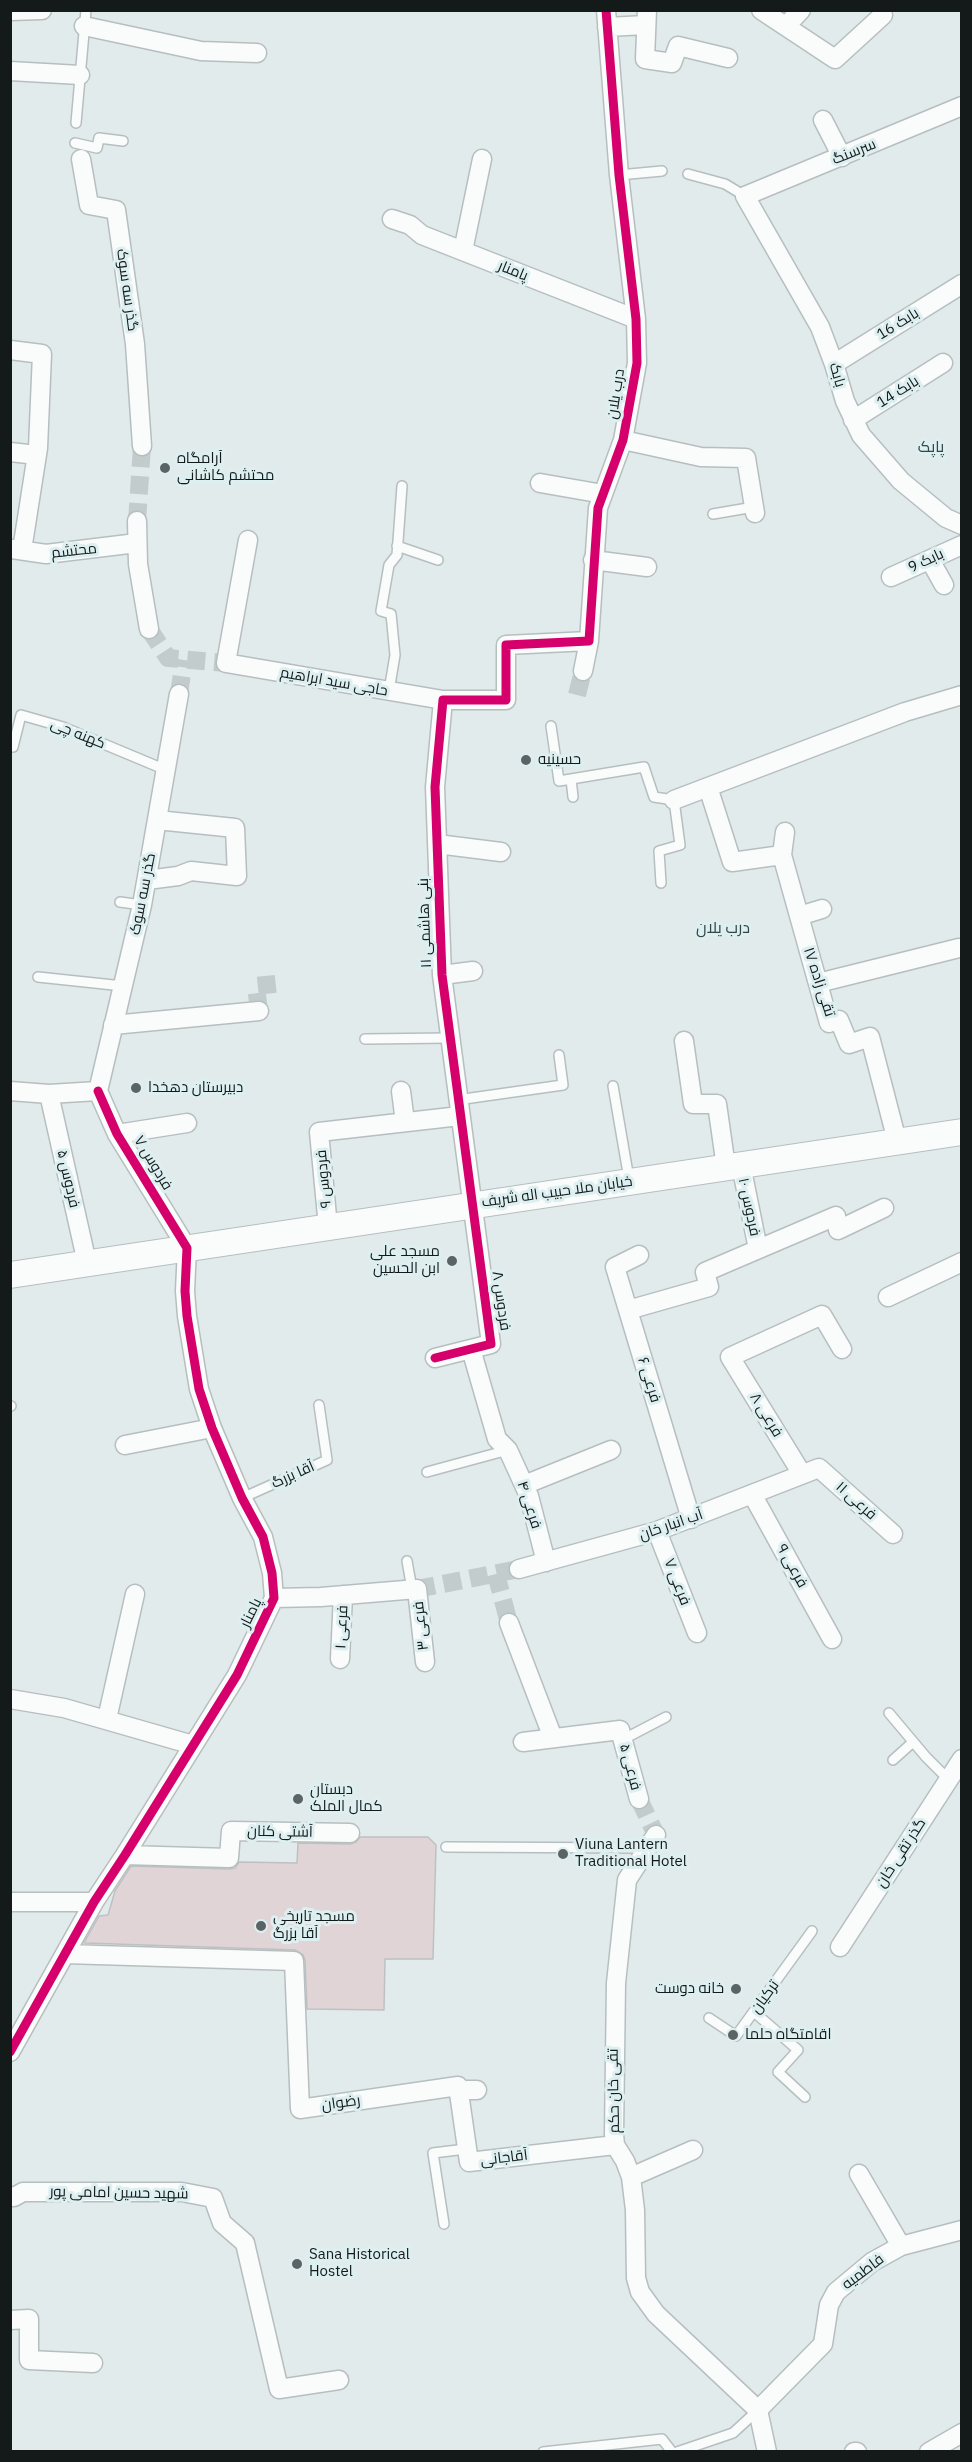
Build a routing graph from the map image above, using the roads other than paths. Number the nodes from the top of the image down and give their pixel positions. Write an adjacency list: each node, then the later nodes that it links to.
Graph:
1 (10, 10): 2 (street)
2 (42, 10)
3 (761, 10): 9 (street)
4 (801, 10): 9 (street)
5 (883, 15): 9 (street)
6 (85, 18): 10 (street); 13 (lane)
7 (646, 18): 8 (street); 11 (street)
8 (607, 19): 23 (street, درب یلان)
9 (786, 26)
10 (257, 53)
11 (728, 58)
12 (10, 71): 13 (street)
13 (80, 75): 16 (lane)
14 (962, 106): 19 (street, سرسنگ)
15 (823, 120): 19 (street)
16 (76, 123)
17 (123, 141): 18 (lane)
18 (78, 151): 34 (street, گذر سه سوک)
19 (842, 157): 24 (street, سرسنگ)
20 (482, 159): 26 (street)
21 (662, 171): 23 (lane)
22 (688, 174): 24 (lane)
23 (619, 175): 28 (street, درب یلان)
24 (745, 196): 31 (street, بابک)
25 (392, 219): 26 (street, پامنار)
26 (463, 251): 28 (street, پامنار)
27 (962, 284): 31 (street, بابک 16)
28 (636, 320): 33 (street, درب یلان)
29 (10, 350): 36 (street)
30 (943, 363): 32 (street, بابک 14)
31 (834, 364): 32 (street, بابک)
32 (853, 420): 43 (street, بابک)
33 (623, 440): 39 (street, درب یلان); 40 (street)
34 (142, 446)
35 (10, 452): 36 (street)
36 (37, 455): 48 (street)
37 (540, 483): 39 (street)
38 (402, 486): 47 (lane)
39 (603, 494): 50 (street, درب یلان)
40 (754, 510): 41 (lane)
41 (713, 514)
42 (137, 521): 45 (street)
43 (962, 525)
44 (248, 540): 58 (street, حاجی سید ابراهیم)
45 (137, 543): 48 (street, محتشم); 55 (street)
46 (962, 545): 51 (street, بابک 9)
47 (397, 546): 49 (lane); 58 (lane)
48 (16, 550)
49 (438, 560)
50 (593, 560): 52 (street); 56 (street, درب یلان)
51 (930, 560): 53 (street, بابک 9); 54 (street)
52 (647, 567)
53 (891, 577)
54 (944, 585)
55 (149, 628)
56 (589, 641): 57 (street, درب یلان); 61 (street)
57 (583, 671)
58 (389, 691): 61 (street, حاجی سید ابراهیم)
59 (179, 694): 64 (street, گذر سه سوک)
60 (962, 695): 66 (street)
61 (443, 700): 71 (street, بنی هاشمی ۱۱)
62 (551, 726): 65 (lane)
63 (10, 747): 64 (lane, کهنه چی)
64 (166, 771): 69 (street, گذر سه سوک)
65 (571, 779): 67 (lane); 68 (lane)
66 (708, 787): 68 (street); 73 (street)
67 (573, 797)
68 (674, 800): 75 (lane)
69 (158, 820): 74 (street, گذر سه سوک); 74 (street)
70 (785, 832): 73 (street)
71 (437, 844): 72 (street); 82 (street, بنی هاشمی ۱۱)
72 (501, 852)
73 (782, 855): 79 (street, تقی زاده ۱۷)
74 (147, 880): 77 (street, گذر سه سوک)
75 (661, 883)
76 (120, 902): 77 (lane)
77 (142, 905): 85 (street, گذر سه سوک)
78 (822, 909): 79 (street)
79 (799, 916): 84 (street, تقی زاده ۱۷)
80 (959, 948): 84 (street)
81 (473, 971): 82 (street)
82 (442, 975): 88 (street, بنی هاشمی ۱۱)
83 (38, 977): 85 (lane)
84 (818, 983): 102 (street, تقی زاده ۱۷)
85 (123, 986): 87 (street, گذر سه سوک)
86 (259, 1011): 87 (street)
87 (113, 1025): 94 (street, گذر سه سوک)
88 (449, 1038): 89 (lane); 97 (street, بنی هاشمی ۱۱)
89 (365, 1039)
90 (684, 1041): 103 (street, فردوس ۱۰)
91 (559, 1055): 97 (lane)
92 (613, 1086): 104 (lane)
93 (10, 1091): 96 (street)
94 (98, 1091): 96 (street); 101 (street, فردوس ۷)
95 (401, 1091): 98 (street)
96 (49, 1094): 112 (street, فردوس ۵)
97 (459, 1108): 98 (street); 105 (street, بنی هاشمی ۱۱)
98 (405, 1122): 107 (street, فردوس ۹)
99 (187, 1123): 101 (street)
100 (962, 1131): 102 (main road, خیابان ملا حبیب اله شریف)
101 (117, 1134): 108 (street, فردوس ۷)
102 (897, 1141): 103 (main road, خیابان ملا حبیب اله شریف)
103 (734, 1166): 104 (main road, خیابان ملا حبیب اله شریف); 109 (street, فردوس ۱۰)
104 (630, 1182): 105 (main road, خیابان ملا حبیب اله شریف)
105 (472, 1205): 107 (main road, خیابان ملا حبیب اله شریف); 116 (street, فردوس ۸)
106 (884, 1208): 109 (street)
107 (328, 1227): 108 (main road, خیابان ملا حبیب اله شریف)
108 (187, 1248): 112 (main road, خیابان ملا حبیب اله شریف); 120 (street, پامنار)
109 (758, 1249): 115 (street)
110 (639, 1256): 115 (street, فرعی ۶)
111 (962, 1262): 114 (street)
112 (87, 1263): 113 (main road, خیابان ملا حبیب اله شریف)
113 (10, 1275)
114 (888, 1297)
115 (628, 1311): 130 (street, فرعی ۶)
116 (471, 1349): 118 (street, فردوس ۸); 122 (street, فرعی ۴)
117 (842, 1349): 126 (street, فرعی ۸)
118 (435, 1358)
119 (319, 1405): 129 (lane, آقا بزرگ)
120 (212, 1428): 121 (street); 129 (street, پامنار)
121 (125, 1445)
122 (508, 1450): 125 (lane); 127 (street, فرعی ۴)
123 (611, 1450): 127 (street)
124 (819, 1468): 126 (street, آب انبار خان); 132 (street, فرعی ۱۱)
125 (427, 1472)
126 (802, 1474): 128 (street, آب انبار خان)
127 (524, 1485): 134 (street, فرعی ۴)
128 (752, 1494): 130 (street, آب انبار خان); 142 (street, فرعی ۹)
129 (242, 1497): 139 (street, پامنار)
130 (691, 1519): 131 (street, آب انبار خان)
131 (657, 1531): 134 (street, آب انبار خان); 141 (street, فرعی ۷)
132 (893, 1534)
133 (407, 1561): 136 (lane)
134 (546, 1562): 135 (street, آب انبار خان)
135 (519, 1569)
136 (415, 1589): 138 (street); 144 (street, فرعی ۳)
137 (135, 1594): 148 (street)
138 (344, 1595): 139 (street); 143 (street, فرعی ۱)
139 (274, 1599): 153 (street, پامنار)
140 (509, 1623): 149 (street)
141 (696, 1633)
142 (832, 1639)
143 (340, 1659)
144 (425, 1662)
145 (10, 1699): 148 (street)
146 (890, 1713): 152 (lane)
147 (666, 1717): 150 (lane)
148 (107, 1719): 153 (street)
149 (553, 1738): 150 (street, فرعی ۵); 151 (street, فرعی ۵)
150 (622, 1740): 157 (street, فرعی ۵)
151 (523, 1742)
152 (913, 1742): 155 (lane); 156 (lane)
153 (193, 1745): 161 (street, پامنار)
154 (962, 1759): 156 (street, گذر تقی خان)
155 (893, 1760)
156 (949, 1780): 165 (street, گذر تقی خان)
157 (639, 1800)
158 (350, 1833): 161 (street, آشتی کنان)
159 (651, 1842): 160 (lane); 173 (street, تقی خان حکم)
160 (446, 1847)
161 (125, 1855): 163 (street, پامنار)
162 (10, 1902): 163 (street)
163 (94, 1902): 166 (street, پامنار)
164 (812, 1930): 167 (lane, ترکیان)
165 (840, 1947)
166 (65, 1954): 169 (street, پامنار); 170 (street, رضوان)
167 (754, 2012): 168 (lane, ترکیان); 172 (lane)
168 (709, 2018)
169 (10, 2052)
170 (458, 2088): 171 (street); 174 (street, آقاجانی)
171 (477, 2090)
172 (805, 2097)
173 (615, 2145): 174 (street, آقاجانی); 177 (street, تقی خان حکم)
174 (466, 2149): 179 (lane)
175 (693, 2150): 177 (street)
176 (859, 2174): 181 (street)
177 (631, 2177): 185 (street, تقی خان حکم)
178 (10, 2196): 184 (street, شهید حسین امامی پور)
179 (444, 2224)
180 (962, 2230): 181 (street, فاطمیه)
181 (902, 2246): 185 (street, فاطمیه)
182 (10, 2320): 183 (street)
183 (93, 2363)
184 (339, 2380)
185 (758, 2410): 189 (lane); 190 (street)
186 (962, 2433): 191 (street)
187 (543, 2451): 188 (lane)
188 (672, 2451)
189 (677, 2451)
190 (767, 2451)
191 (929, 2451)

